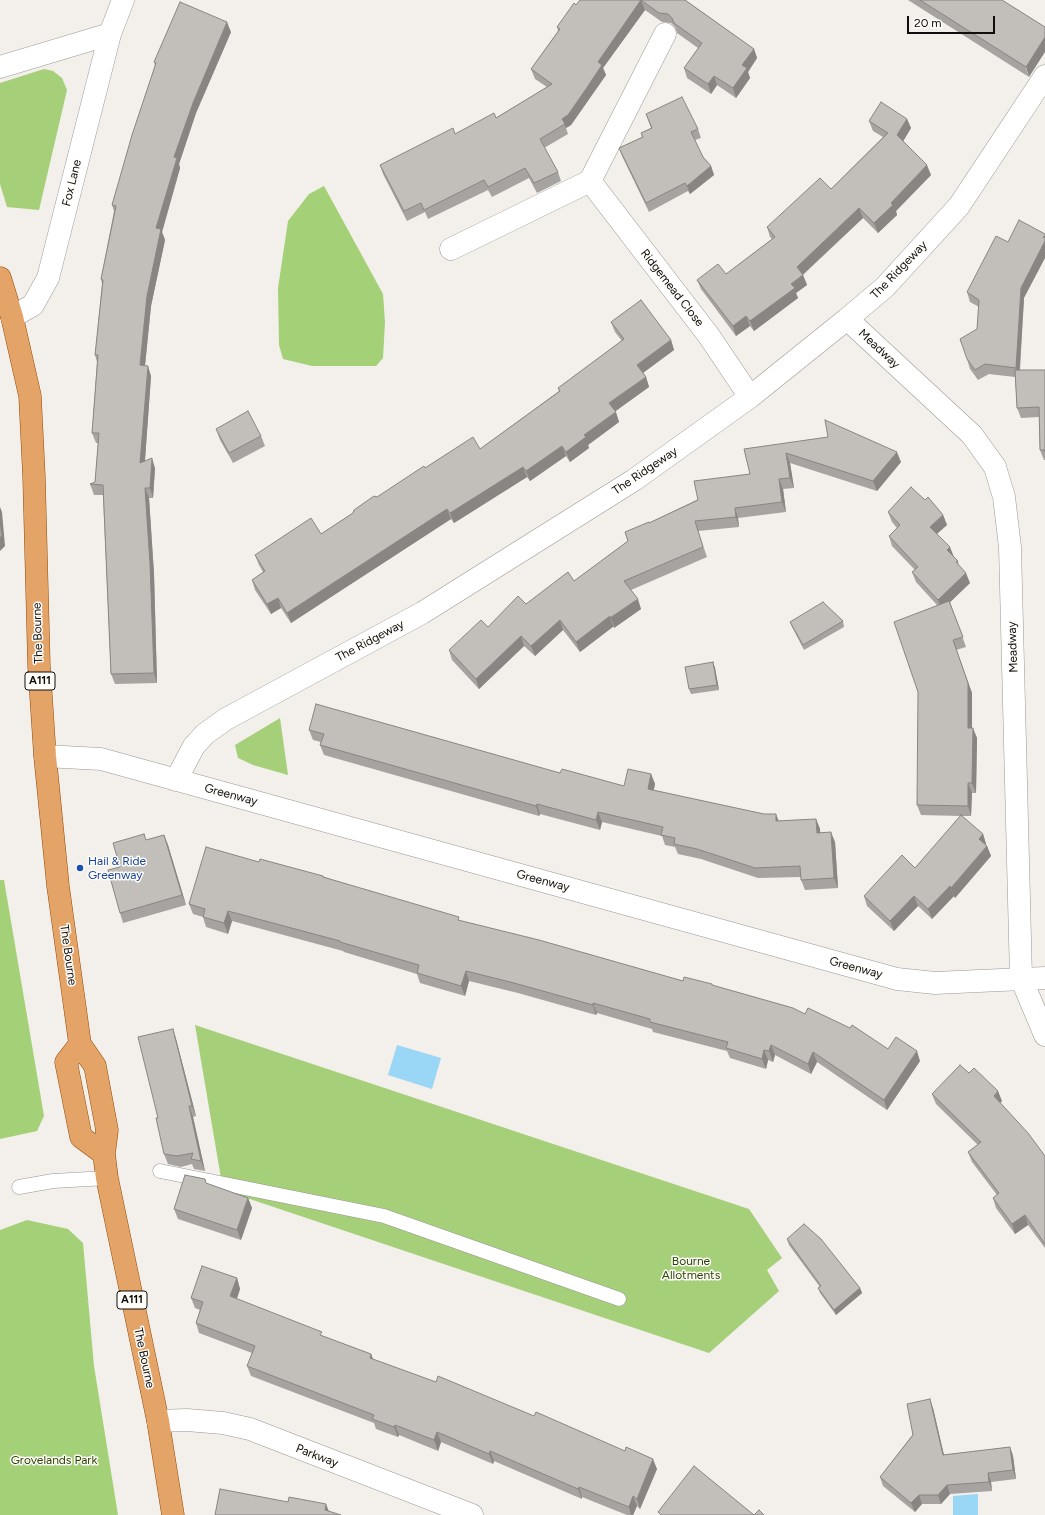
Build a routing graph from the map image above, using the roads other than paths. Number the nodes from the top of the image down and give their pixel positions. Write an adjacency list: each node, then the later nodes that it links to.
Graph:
1 (123, 0): 2 (street, Fox Lane)
2 (110, 34): 4 (street); 9 (street, Fox Lane)
3 (665, 34): 6 (street)
4 (0, 67)
5 (1045, 76): 10 (street, The Ridgeway)
6 (590, 181): 7 (street); 11 (street, Ridgemead Close)
7 (450, 249)
8 (0, 278): 9 (main road, A111)
9 (12, 317): 12 (main road, The Bourne / A111)
10 (847, 319): 11 (street, The Ridgeway); 14 (street, Meadway)
11 (750, 397): 13 (street, The Ridgeway)
12 (45, 756): 13 (street, Greenway); 18 (main road, The Bourne / A111)
13 (176, 780): 14 (street, Greenway)
14 (1021, 978): 15 (street, Greenway); 16 (street, Meadway)
15 (1045, 978)
16 (1045, 1035)
17 (160, 1171): 20 (lane)
18 (107, 1178): 19 (lane); 21 (main road, The Bourne / A111)
19 (19, 1187)
20 (619, 1299)
21 (158, 1421): 22 (main road, The Bourne / A111); 23 (street, Parkway)
22 (173, 1515)
23 (472, 1515)

